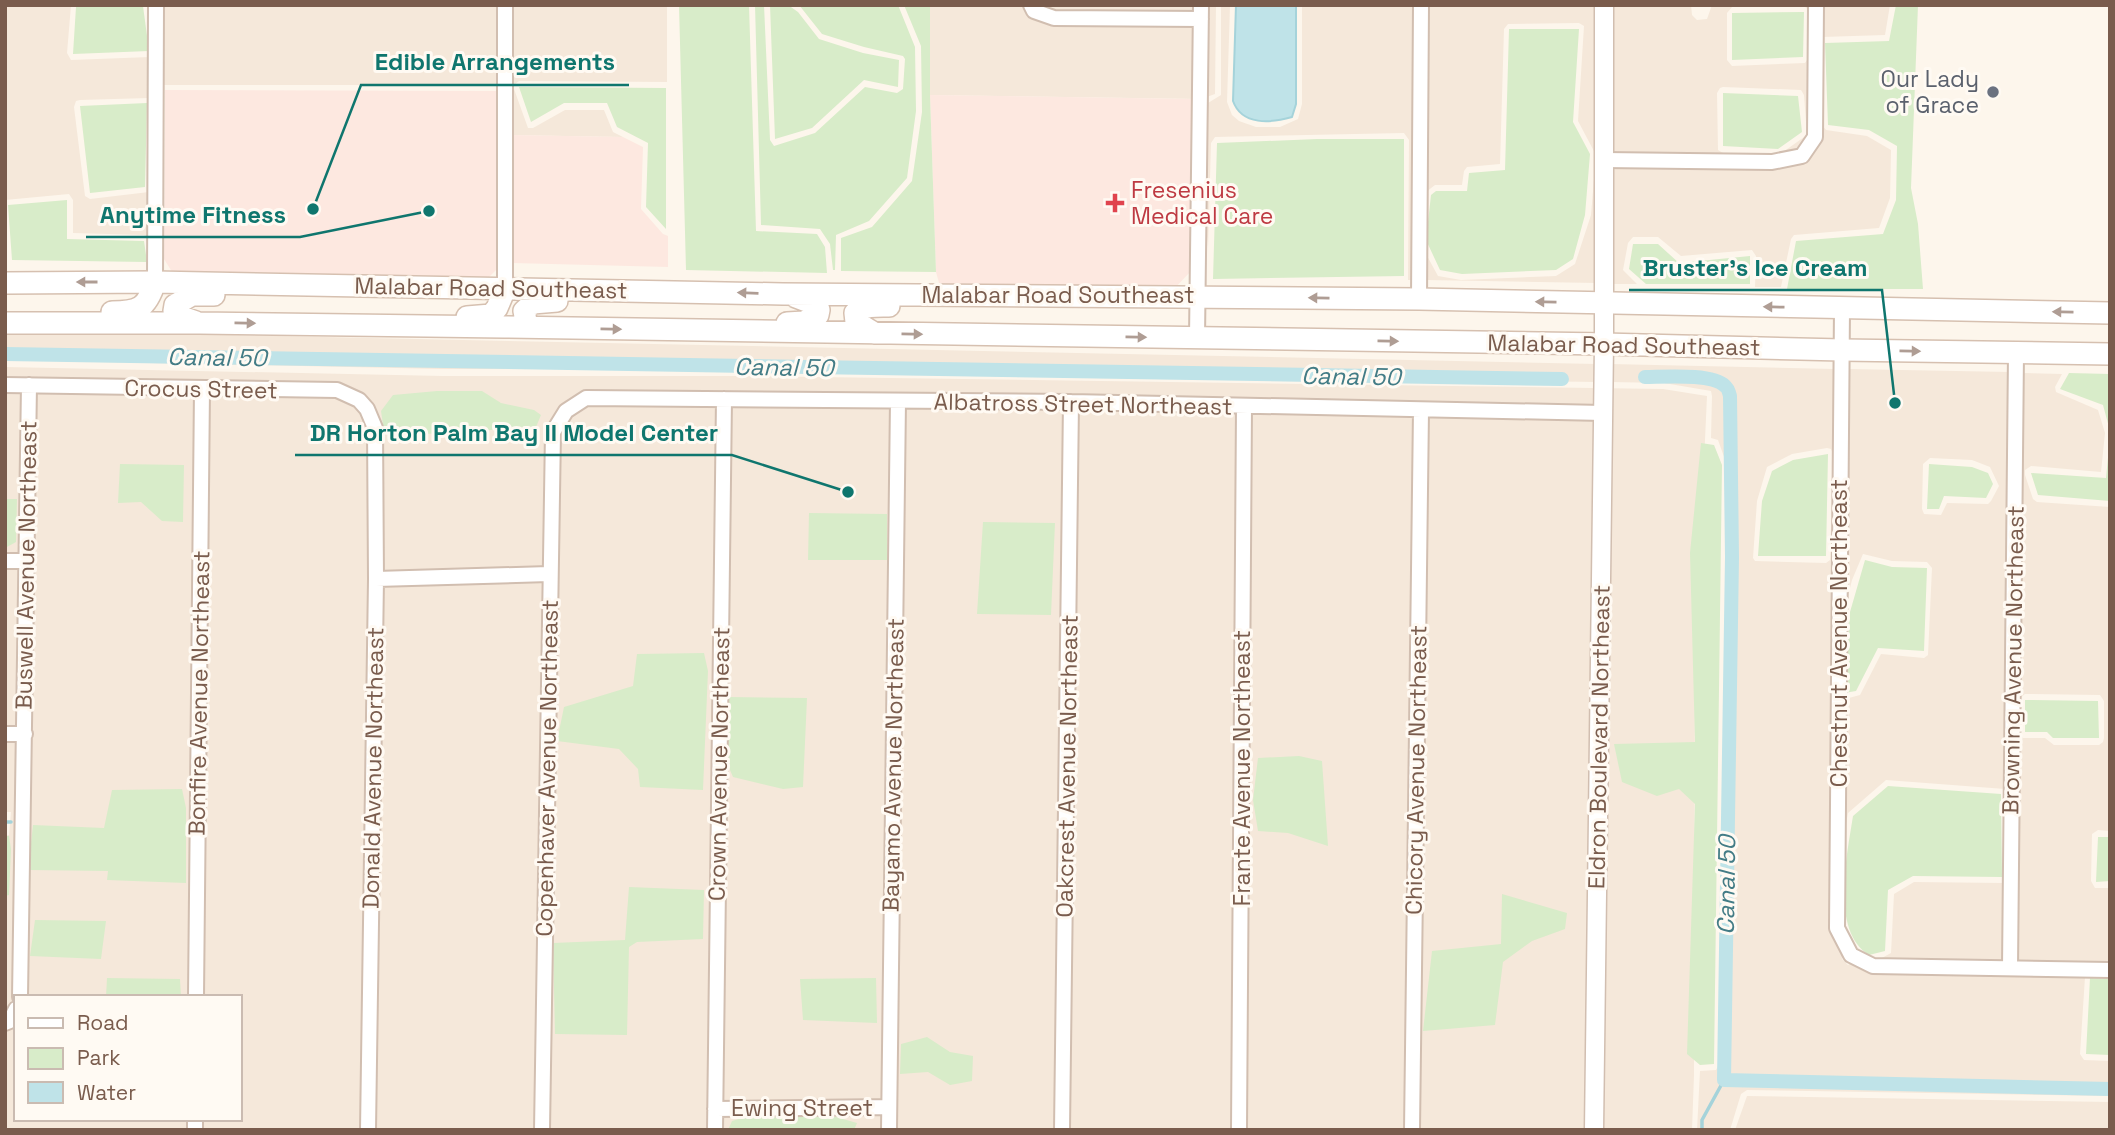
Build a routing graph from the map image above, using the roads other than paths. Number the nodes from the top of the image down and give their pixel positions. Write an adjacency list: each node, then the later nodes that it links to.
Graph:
1 (156, 5): 9 (street)
2 (505, 5): 12 (street)
3 (1031, 5): 7 (street)
4 (1421, 5): 17 (street)
5 (1604, 5): 8 (street, Eldron Boulevard Northeast)
6 (1816, 5): 8 (street)
7 (1201, 12): 16 (street)
8 (1604, 160): 18 (street, Eldron Boulevard Northeast)
9 (155, 282): 10 (main road, Malabar Road Southeast, one-way to 10); 11 (main road, Malabar Road Southeast); 20 (main road)
10 (5, 283)
11 (322, 285): 12 (main road, Malabar Road Southeast); 23 (main road)
12 (505, 289): 13 (main road, Malabar Road Southeast); 24 (main road); 25 (main road)
13 (677, 291): 14 (main road, Malabar Road Southeast, one-way to 13); 25 (main road)
14 (783, 294): 15 (main road, Malabar Road Southeast); 26 (main road)
15 (1004, 295): 16 (main road, Malabar Road Southeast); 27 (main road)
16 (1198, 296): 17 (main road, Malabar Road Southeast, one-way to 16); 28 (street)
17 (1419, 299): 18 (main road, Malabar Road Southeast, one-way to 17)
18 (1604, 304): 19 (main road, Malabar Road Southeast, one-way to 18); 29 (street, Eldron Boulevard Northeast)
19 (1842, 308): 21 (main road, Malabar Road Southeast, one-way to 19); 30 (street, Chestnut Avenue Northeast)
20 (5, 313)
21 (2110, 313)
22 (5, 323): 23 (main road, Malabar Road Southeast)
23 (199, 323): 24 (main road, Malabar Road Southeast, one-way to 24)
24 (314, 324): 25 (main road, Malabar Road Southeast)
25 (534, 324): 26 (main road, Malabar Road Southeast, one-way to 26)
26 (675, 330): 27 (main road, Malabar Road Southeast)
27 (874, 333): 28 (main road, Malabar Road Southeast, one-way to 28)
28 (1197, 338): 29 (main road, Malabar Road Southeast, one-way to 29)
29 (1604, 344): 30 (main road, Malabar Road Southeast); 43 (street, Eldron Boulevard Northeast)
30 (1842, 350): 31 (main road, Malabar Road Southeast, one-way to 31); 50 (street, Chestnut Avenue Northeast)
31 (2016, 353): 32 (main road, Malabar Road Southeast); 50 (street, Browning Avenue Northeast)
32 (2110, 354)
33 (5, 385): 34 (street, Crocus Street)
34 (29, 386): 35 (street, Crocus Street); 45 (street, Buswell Avenue Northeast)
35 (202, 389): 40 (street, Crocus Street); 53 (street, Bonfire Avenue Northeast)
36 (724, 399): 37 (street, Albatross Street Northeast); 42 (street, Albatross Street Northeast); 55 (street, Crown Avenue Northeast)
37 (898, 401): 38 (street, Albatross Street Northeast); 54 (street, Bayamo Avenue Northeast)
38 (1071, 402): 39 (street, Albatross Street Northeast); 60 (street, Oakcrest Avenue Northeast)
39 (1244, 407): 41 (street, Albatross Street Northeast); 61 (street, Frante Avenue Northeast)
40 (367, 409): 47 (street, Donald Avenue Northeast)
41 (1421, 410): 43 (street, Albatross Street Northeast); 62 (street, Chicory Avenue Northeast)
42 (566, 411): 46 (street, Copenhaver Avenue Northeast)
43 (1603, 413): 63 (street, Eldron Boulevard Northeast)
44 (5, 561): 45 (street)
45 (25, 561): 49 (street, Buswell Avenue Northeast)
46 (549, 574): 47 (street); 57 (street, Copenhaver Avenue Northeast)
47 (376, 579): 56 (street, Donald Avenue Northeast)
48 (5, 734): 49 (street)
49 (25, 734): 52 (street, Buswell Avenue Northeast)
50 (2010, 968): 51 (street)
51 (2110, 970)
52 (20, 995)
53 (197, 995)
54 (888, 1107): 55 (street, Ewing Street); 59 (street, Bayamo Avenue Northeast)
55 (715, 1108): 58 (street, Crown Avenue Northeast)
56 (368, 1130)
57 (542, 1130)
58 (715, 1130)
59 (889, 1130)
60 (1062, 1130)
61 (1239, 1130)
62 (1412, 1130)
63 (1594, 1130)

